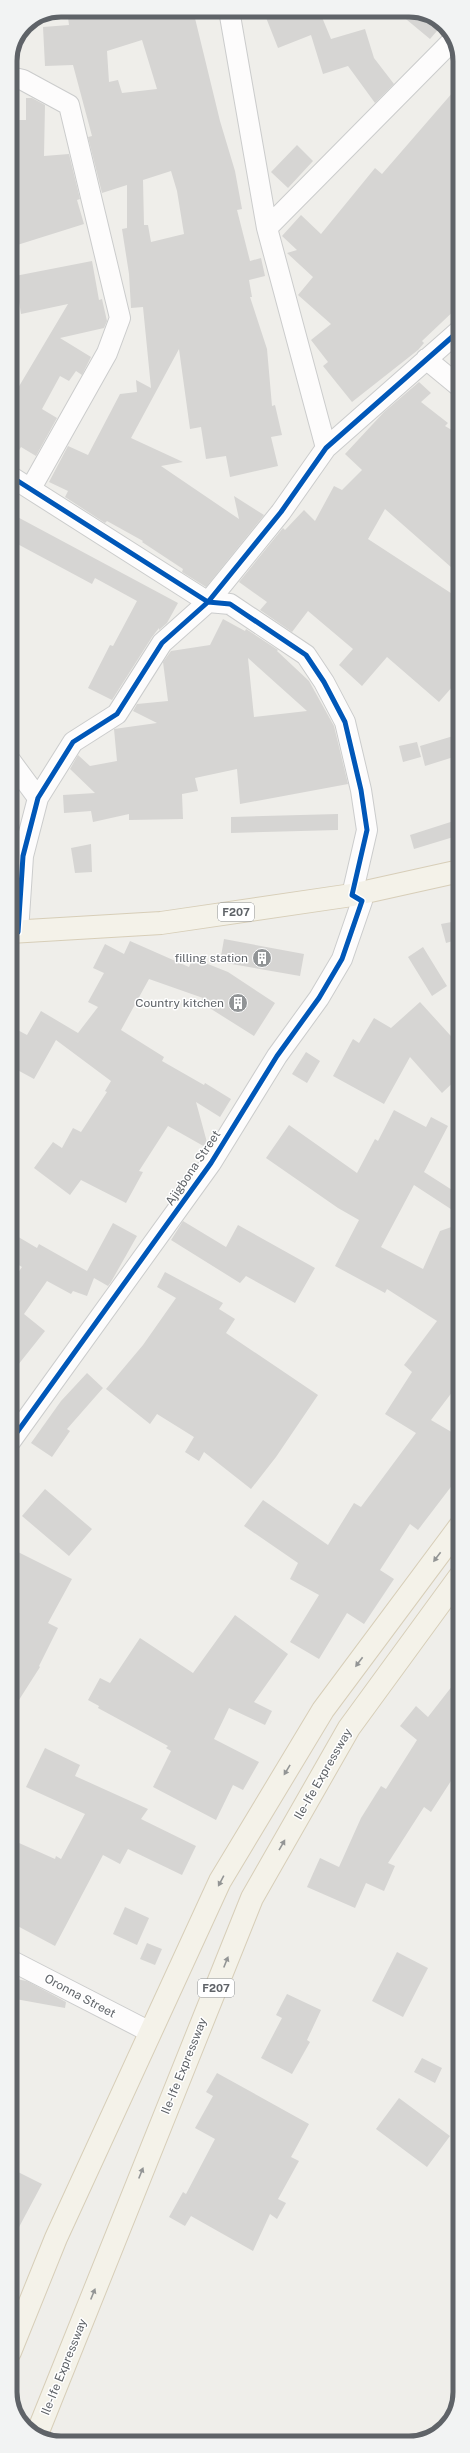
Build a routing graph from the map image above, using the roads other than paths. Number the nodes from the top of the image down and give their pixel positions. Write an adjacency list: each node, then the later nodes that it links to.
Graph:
1 (230, 17): 4 (street)
2 (450, 43): 4 (street)
3 (17, 79): 10 (street)
4 (267, 228): 8 (street)
5 (453, 336): 6 (street)
6 (426, 359): 7 (street); 8 (street)
7 (453, 381)
8 (326, 448): 11 (street)
9 (17, 480): 10 (street)
10 (30, 488): 11 (street)
11 (208, 602): 13 (street); 15 (street)
12 (17, 770): 13 (street)
13 (38, 798): 16 (street)
14 (453, 873): 15 (main road, F207)
15 (352, 895): 17 (main road, F207); 18 (street, Ajigbona Street)
16 (17, 907)
17 (17, 932)
18 (17, 1432)
19 (453, 1535): 22 (main road, one-way to 22)
20 (453, 1586): 24 (main road, Ile-Ife Expressway / F207, one-way to 20)
21 (17, 1964): 22 (street, Oronna Street)
22 (150, 2032): 23 (main road)
23 (17, 2335)
24 (39, 2430)

